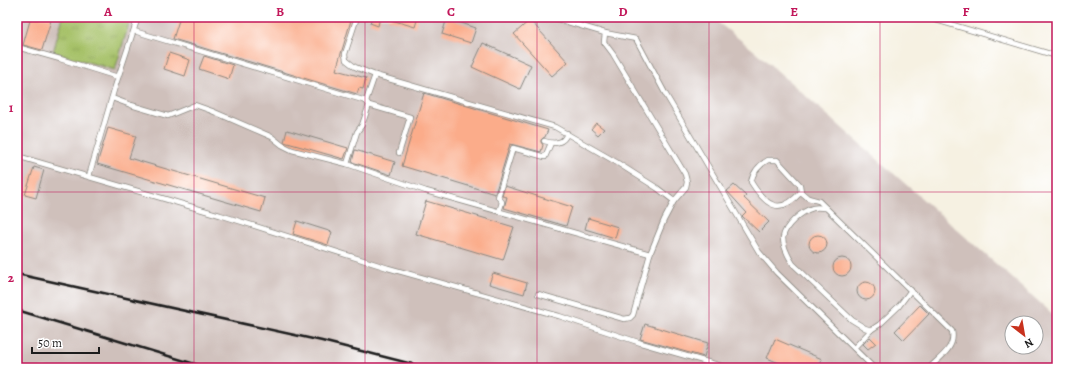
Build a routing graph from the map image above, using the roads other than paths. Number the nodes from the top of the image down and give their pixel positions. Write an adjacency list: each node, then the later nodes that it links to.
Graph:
1 (138, 17): 5 (lane)
2 (357, 17): 9 (lane)
3 (551, 17): 6 (lane)
4 (926, 17): 8 (lane)
5 (134, 31): 10 (lane); 12 (lane)
6 (605, 33): 21 (lane); 28 (lane)
7 (17, 47): 10 (lane)
8 (1057, 56)
9 (376, 75): 12 (lane); 13 (lane)
10 (118, 77): 11 (lane)
11 (112, 98): 18 (lane); 19 (lane)
12 (367, 103): 16 (lane); 18 (lane)
13 (567, 133): 15 (lane); 21 (lane)
14 (544, 141): 15 (lane)
15 (551, 143): 23 (lane)
16 (399, 153)
17 (17, 156): 19 (lane)
18 (347, 164): 23 (lane)
19 (89, 176): 29 (lane)
20 (800, 192): 20 (lane); 22 (lane)
21 (674, 201): 24 (lane)
22 (826, 208): 25 (lane); 27 (lane)
23 (499, 212): 24 (lane)
24 (650, 254): 26 (lane)
25 (911, 290): 27 (lane); 31 (lane)
26 (538, 294)
27 (871, 330): 28 (lane)
28 (854, 348): 30 (lane)
29 (728, 368)
30 (874, 368)
31 (929, 368)

